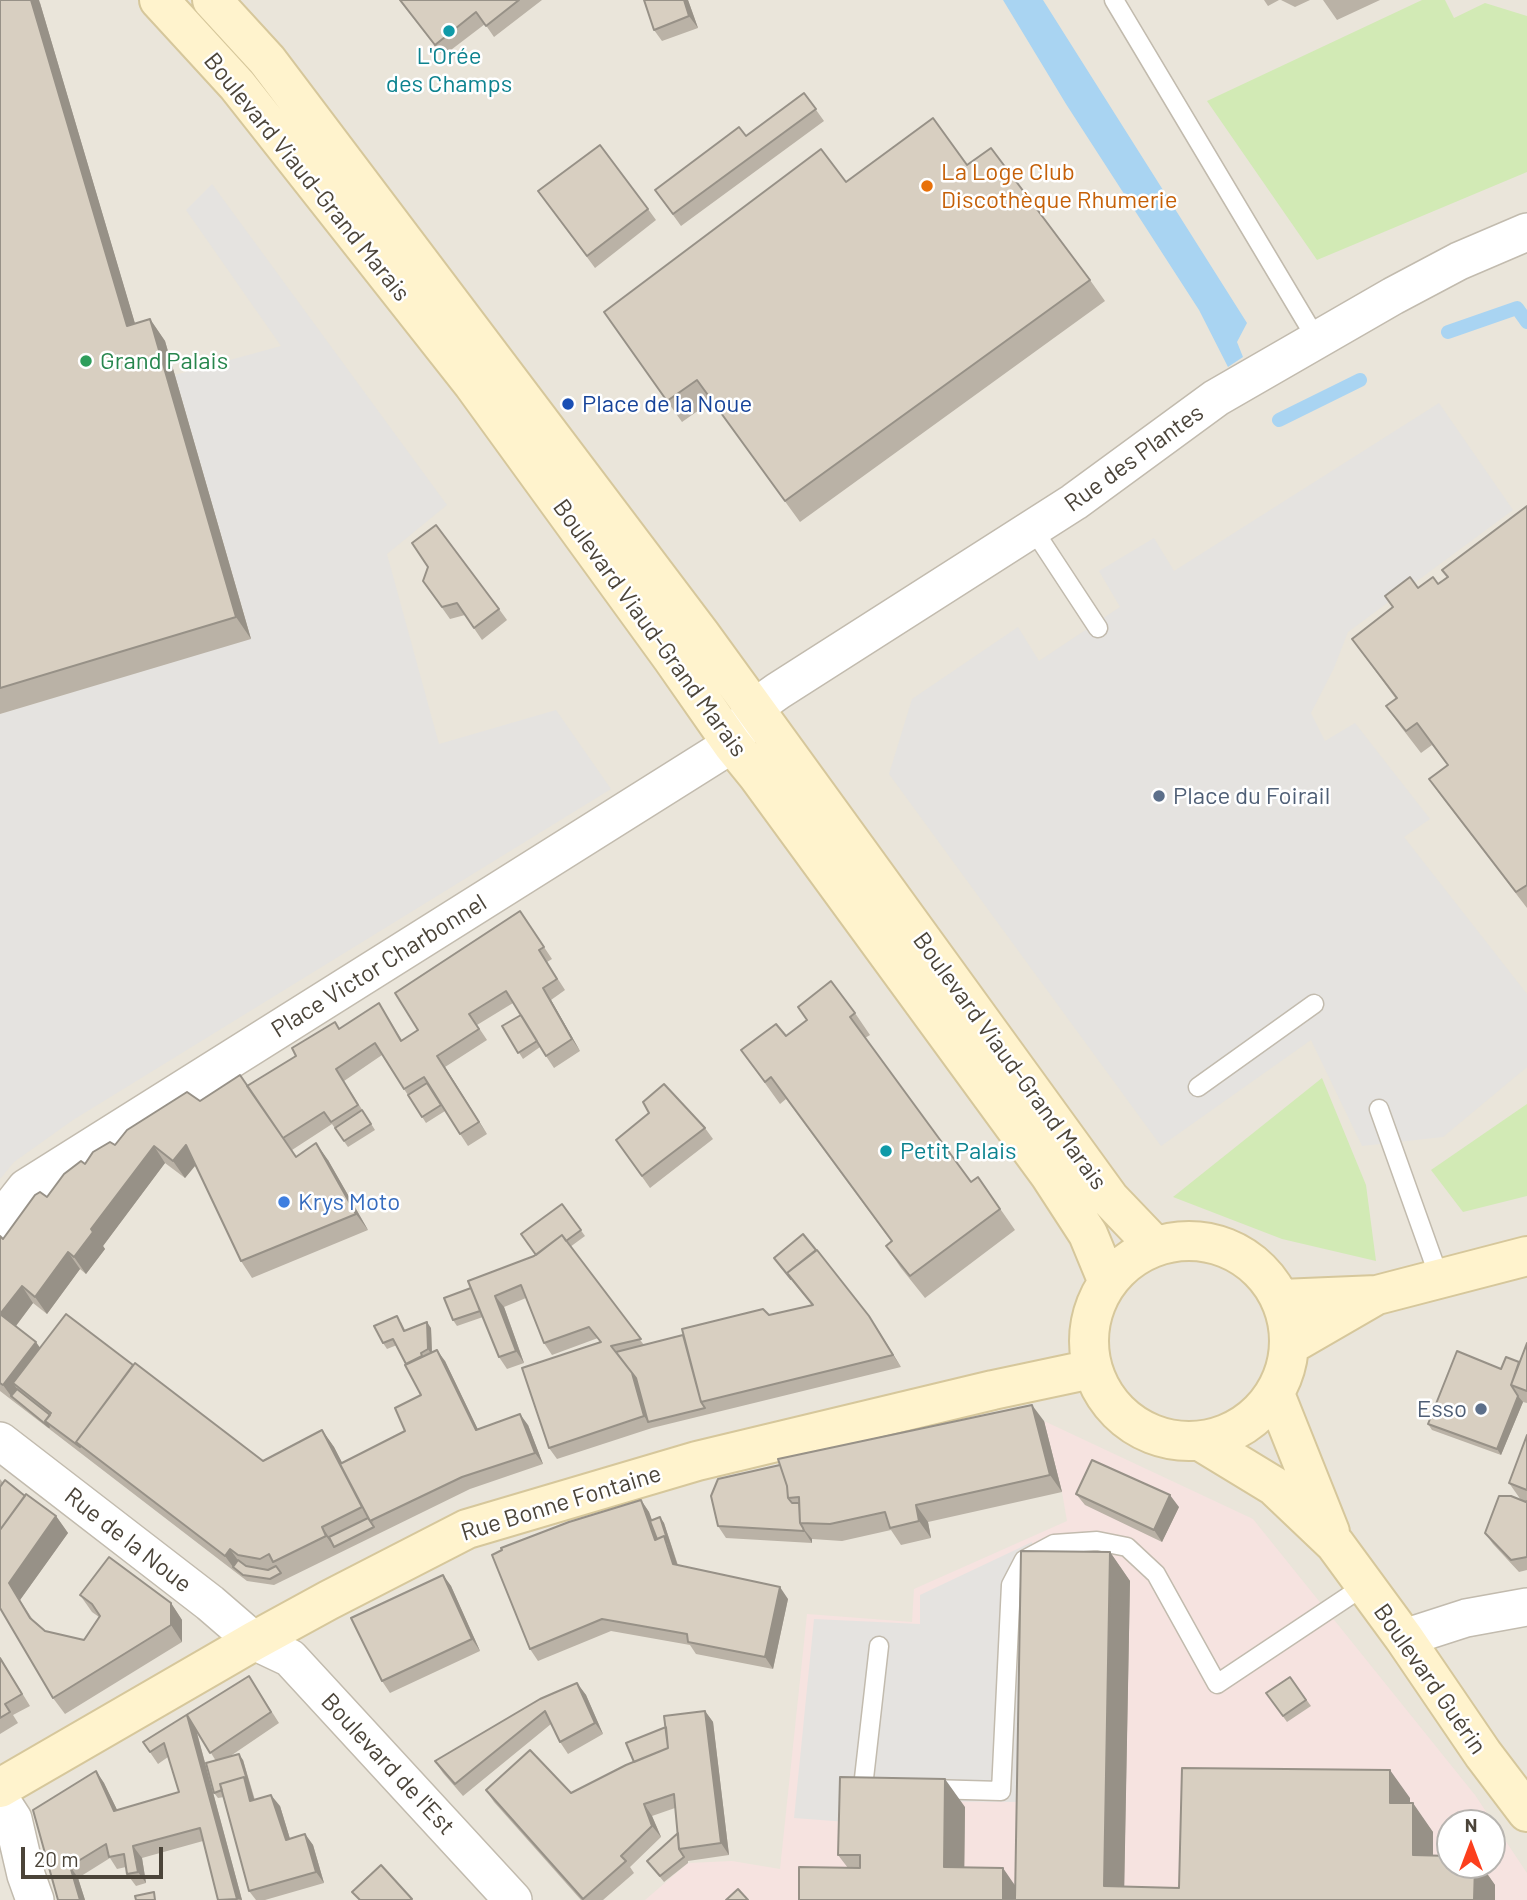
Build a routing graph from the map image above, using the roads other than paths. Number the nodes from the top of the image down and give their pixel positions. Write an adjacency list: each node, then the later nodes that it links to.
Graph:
1 (159, 0): 9 (main road, Boulevard Viaud-Grand Marais)
2 (212, 0): 8 (main road, Boulevard Viaud-Grand Marais)
3 (1114, 0): 5 (lane)
4 (1527, 232): 5 (street, Rue des Plantes)
5 (1317, 340): 6 (street, Rue des Plantes)
6 (1034, 529): 7 (lane); 8 (street, Rue des Plantes)
7 (1098, 628)
8 (754, 708): 9 (street, Place Victor Charbonnel); 14 (main road, Boulevard Viaud-Grand Marais)
9 (732, 744): 13 (street, Place Victor Charbonnel); 17 (main road, Boulevard Viaud-Grand Marais)
10 (1314, 1004): 11 (lane)
11 (1198, 1087)
12 (1379, 1109): 16 (lane)
13 (0, 1221)
14 (1155, 1245): 17 (main road); 19 (main road)
15 (1527, 1256): 16 (main road)
16 (1439, 1277): 18 (main road)
17 (1107, 1280): 21 (main road)
18 (1377, 1295): 19 (main road); 20 (main road)
19 (1281, 1299): 20 (main road)
20 (1290, 1345): 22 (main road)
21 (1092, 1369): 24 (main road); 29 (main road, Rue Bonne Fontaine)
22 (1275, 1394): 24 (main road); 25 (main road, Boulevard Guérin)
23 (0, 1441): 29 (street, Rue de la Noue)
24 (1200, 1441): 25 (main road, Boulevard Guérin)
25 (1335, 1544): 26 (main road, Boulevard Guérin)
26 (1364, 1586): 28 (main road, Boulevard Guérin); 33 (lane)
27 (1527, 1607): 28 (street)
28 (1404, 1639): 35 (main road, Boulevard Guérin)
29 (254, 1641): 31 (main road, Rue Bonne Fontaine); 37 (street, Boulevard de l'Est)
30 (879, 1646): 32 (lane)
31 (0, 1788)
32 (891, 1788)
33 (918, 1789)
34 (0, 1798): 36 (street)
35 (1527, 1812)
36 (35, 1900)
37 (513, 1900)

